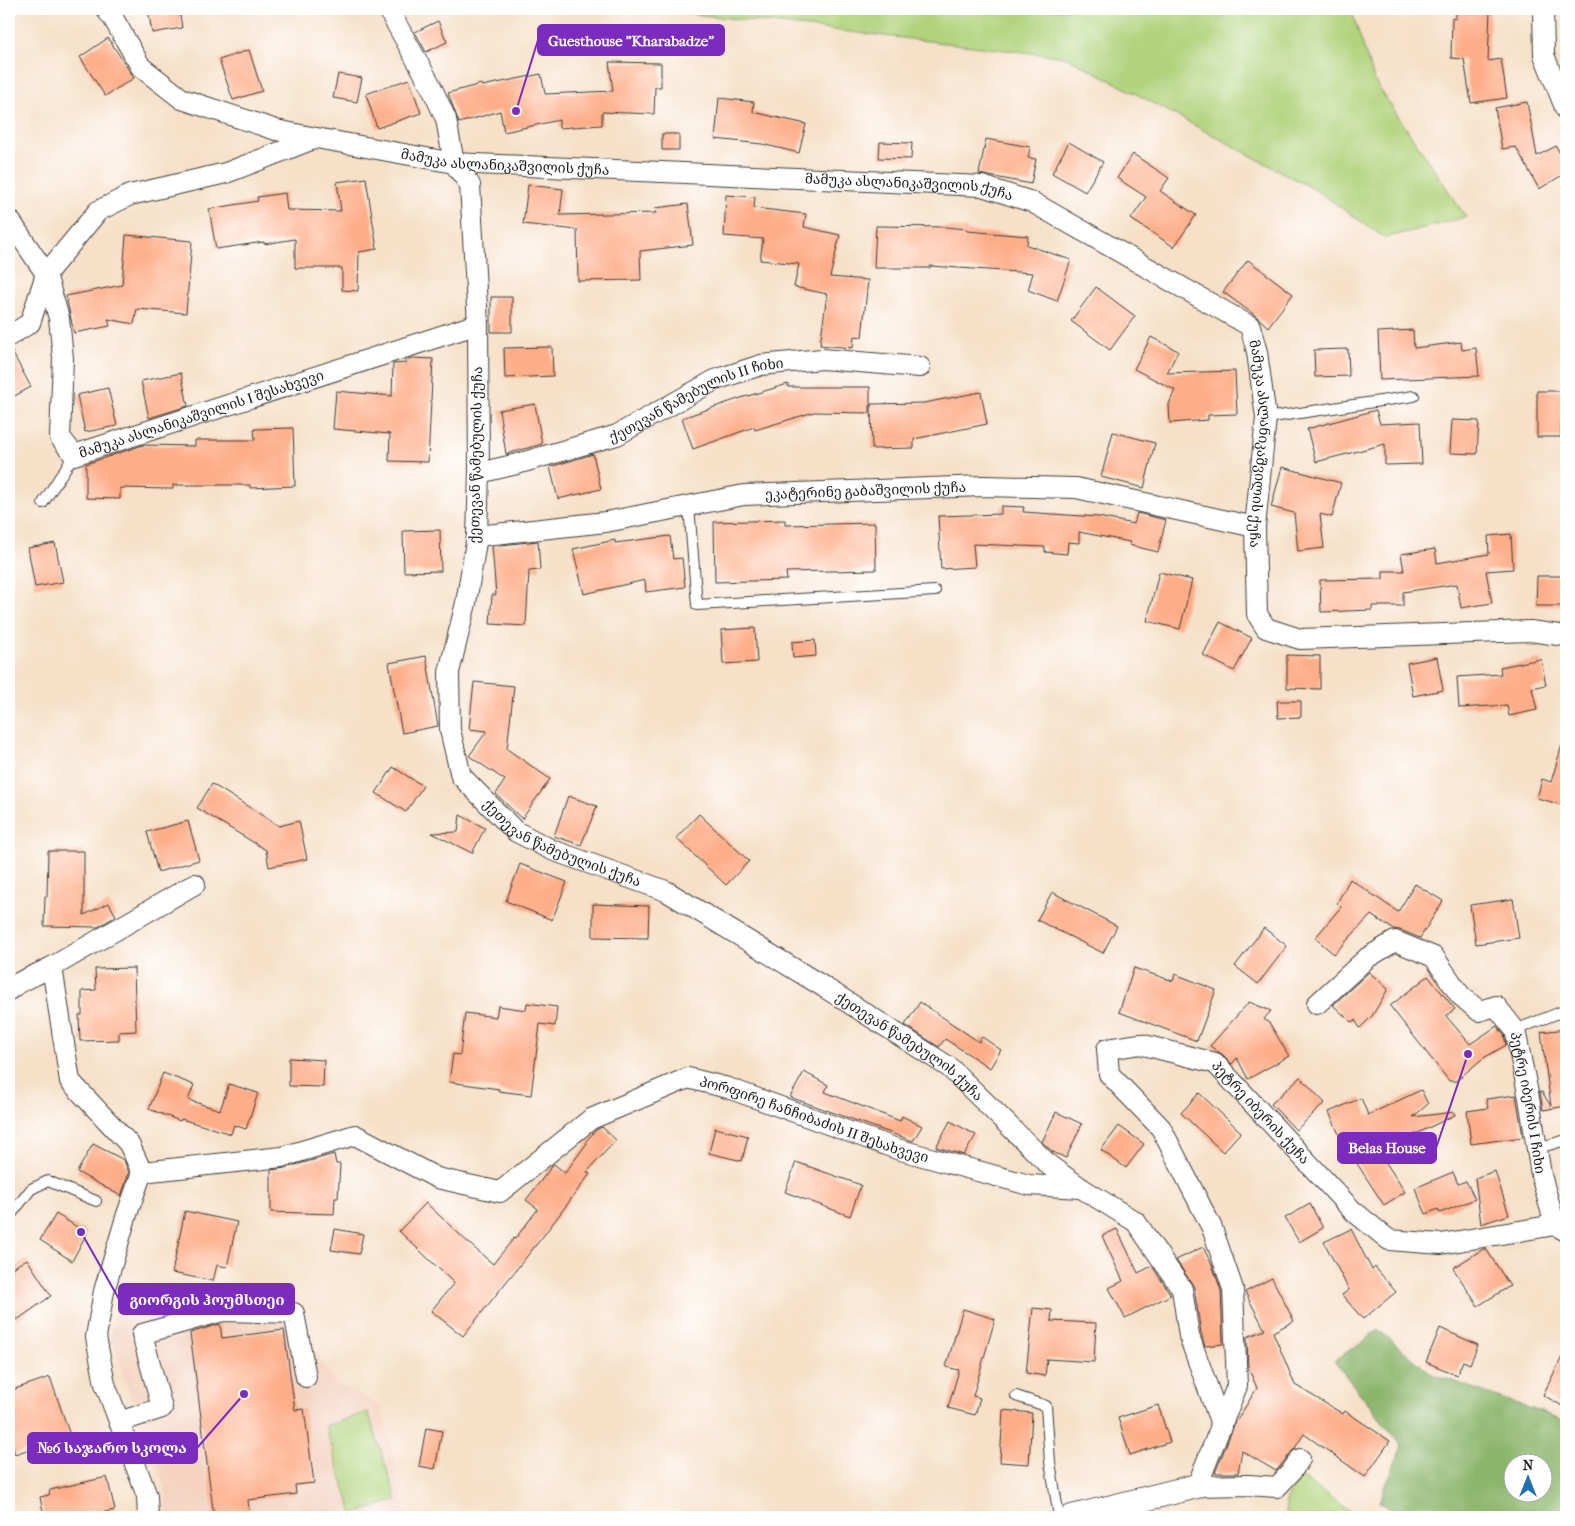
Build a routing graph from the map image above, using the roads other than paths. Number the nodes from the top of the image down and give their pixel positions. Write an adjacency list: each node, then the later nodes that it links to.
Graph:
1 (388, 9): 6 (street, ქეთევან წამებულის ქუჩა)
2 (1543, 9): 4 (street)
3 (112, 12): 5 (street, მამუკა ასლანიკაშვილის ქუჩა)
4 (1566, 110)
5 (316, 138): 6 (street, მამუკა ასლანიკაშვილის ქუჩა); 8 (street)
6 (454, 163): 9 (street, ქეთევან წამებულის ქუჩა); 13 (street, მამუკა ასლანიკაშვილის ქუჩა)
7 (9, 219): 8 (street, მამუკა ასლანიკაშვილის I შესახვევი)
8 (46, 274): 10 (street); 14 (street, მამუკა ასლანიკაშვილის I შესახვევი)
9 (478, 324): 14 (street, მამუკა ასლანიკაშვილის I შესახვევი); 15 (street, ქეთევან წამებულის ქუჩა)
10 (9, 336)
11 (920, 367): 15 (street, ქეთევან წამებულის II ჩიხი)
12 (1414, 396): 13 (lane)
13 (1266, 418): 18 (street, მამუკა ასლანიკაშვილის ქუჩა)
14 (74, 454): 16 (lane)
15 (479, 473): 19 (street, ქეთევან წამებულის ქუჩა)
16 (42, 504)
17 (689, 506): 18 (street, ეკატერინე გაბაშვილის ქუჩა); 19 (street, ეკატერინე გაბაშვილის ქუჩა); 20 (lane)
18 (1256, 527): 21 (street, მამუკა ასლანიკაშვილის ქუჩა)
19 (477, 536): 31 (street, ქეთევან წამებულის ქუჩა)
20 (935, 591)
21 (1566, 636)
22 (195, 884): 23 (street)
23 (52, 968): 24 (street); 30 (street)
24 (9, 990)
25 (1317, 1004): 27 (street, პეტრე იბერის I ჩიხი)
26 (1566, 1010): 27 (lane)
27 (1515, 1030): 29 (street, პეტრე იბერის I ჩიხი)
28 (1566, 1140): 29 (lane)
29 (1538, 1148): 34 (street, პეტრე იბერის I ჩიხი)
30 (142, 1172): 31 (street, პორფირე ჩანჩიბაძის II შესახვევი); 37 (street)
31 (1081, 1188): 38 (street, ქეთევან წამებულის ქუჩა)
32 (96, 1200): 33 (lane)
33 (9, 1217)
34 (1561, 1228): 38 (street, პეტრე იბერის ქუჩა)
35 (306, 1377): 37 (street)
36 (1016, 1396): 42 (lane)
37 (119, 1422): 41 (street)
38 (1222, 1427): 40 (street, პეტრე იბერის ქუჩა)
39 (1300, 1460): 40 (street)
40 (1196, 1486): 43 (street)
41 (148, 1517)
42 (1059, 1517)
43 (1072, 1517)

